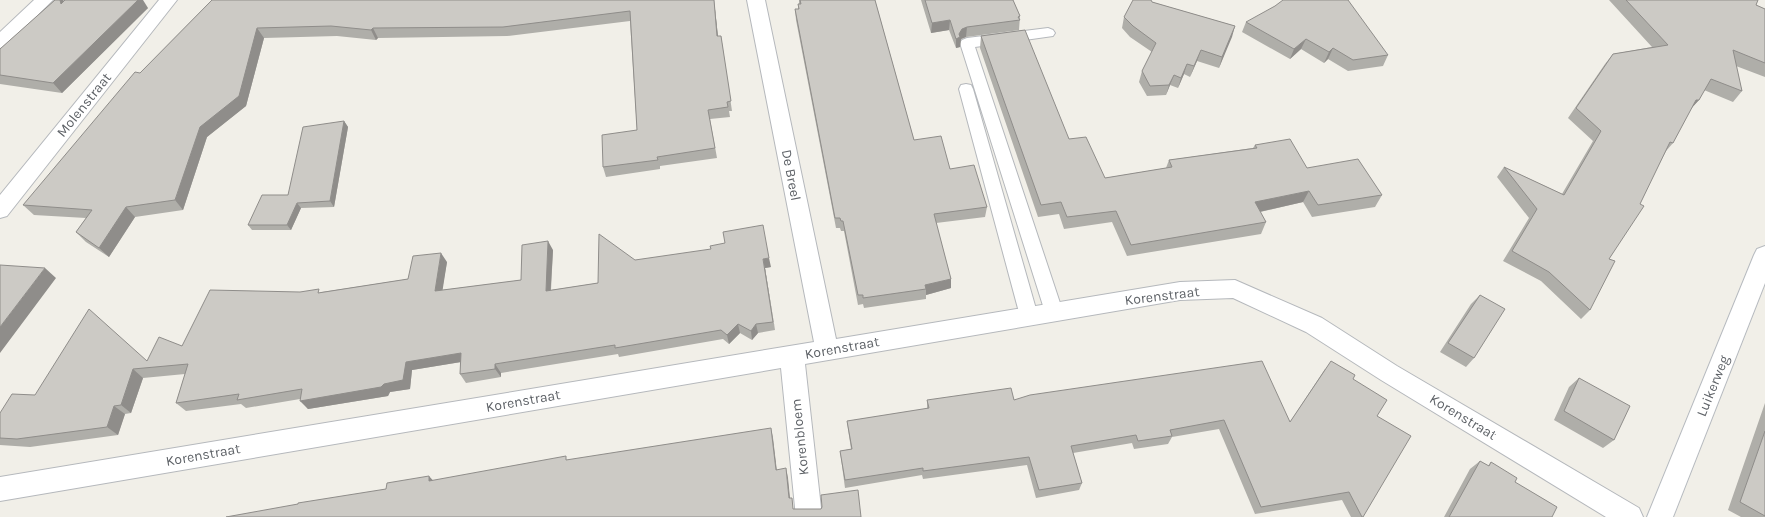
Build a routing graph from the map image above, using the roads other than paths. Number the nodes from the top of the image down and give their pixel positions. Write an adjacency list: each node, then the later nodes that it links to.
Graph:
1 (44, 0): 5 (street)
2 (168, 0): 7 (street, Molenstraat)
3 (756, 0): 11 (street, De Breel)
4 (1048, 33): 9 (lane)
5 (0, 42)
6 (966, 90): 10 (lane)
7 (0, 210)
8 (1765, 256): 16 (street, Luikerweg)
9 (1054, 312): 10 (street, Korenstraat); 15 (street, Korenstraat)
10 (1029, 316): 11 (street, Korenstraat)
11 (827, 350): 12 (street, Korenstraat)
12 (792, 356): 13 (street, Korenstraat); 14 (street, Korenbloem)
13 (0, 489)
14 (809, 517)
15 (1630, 517)
16 (1660, 517)

